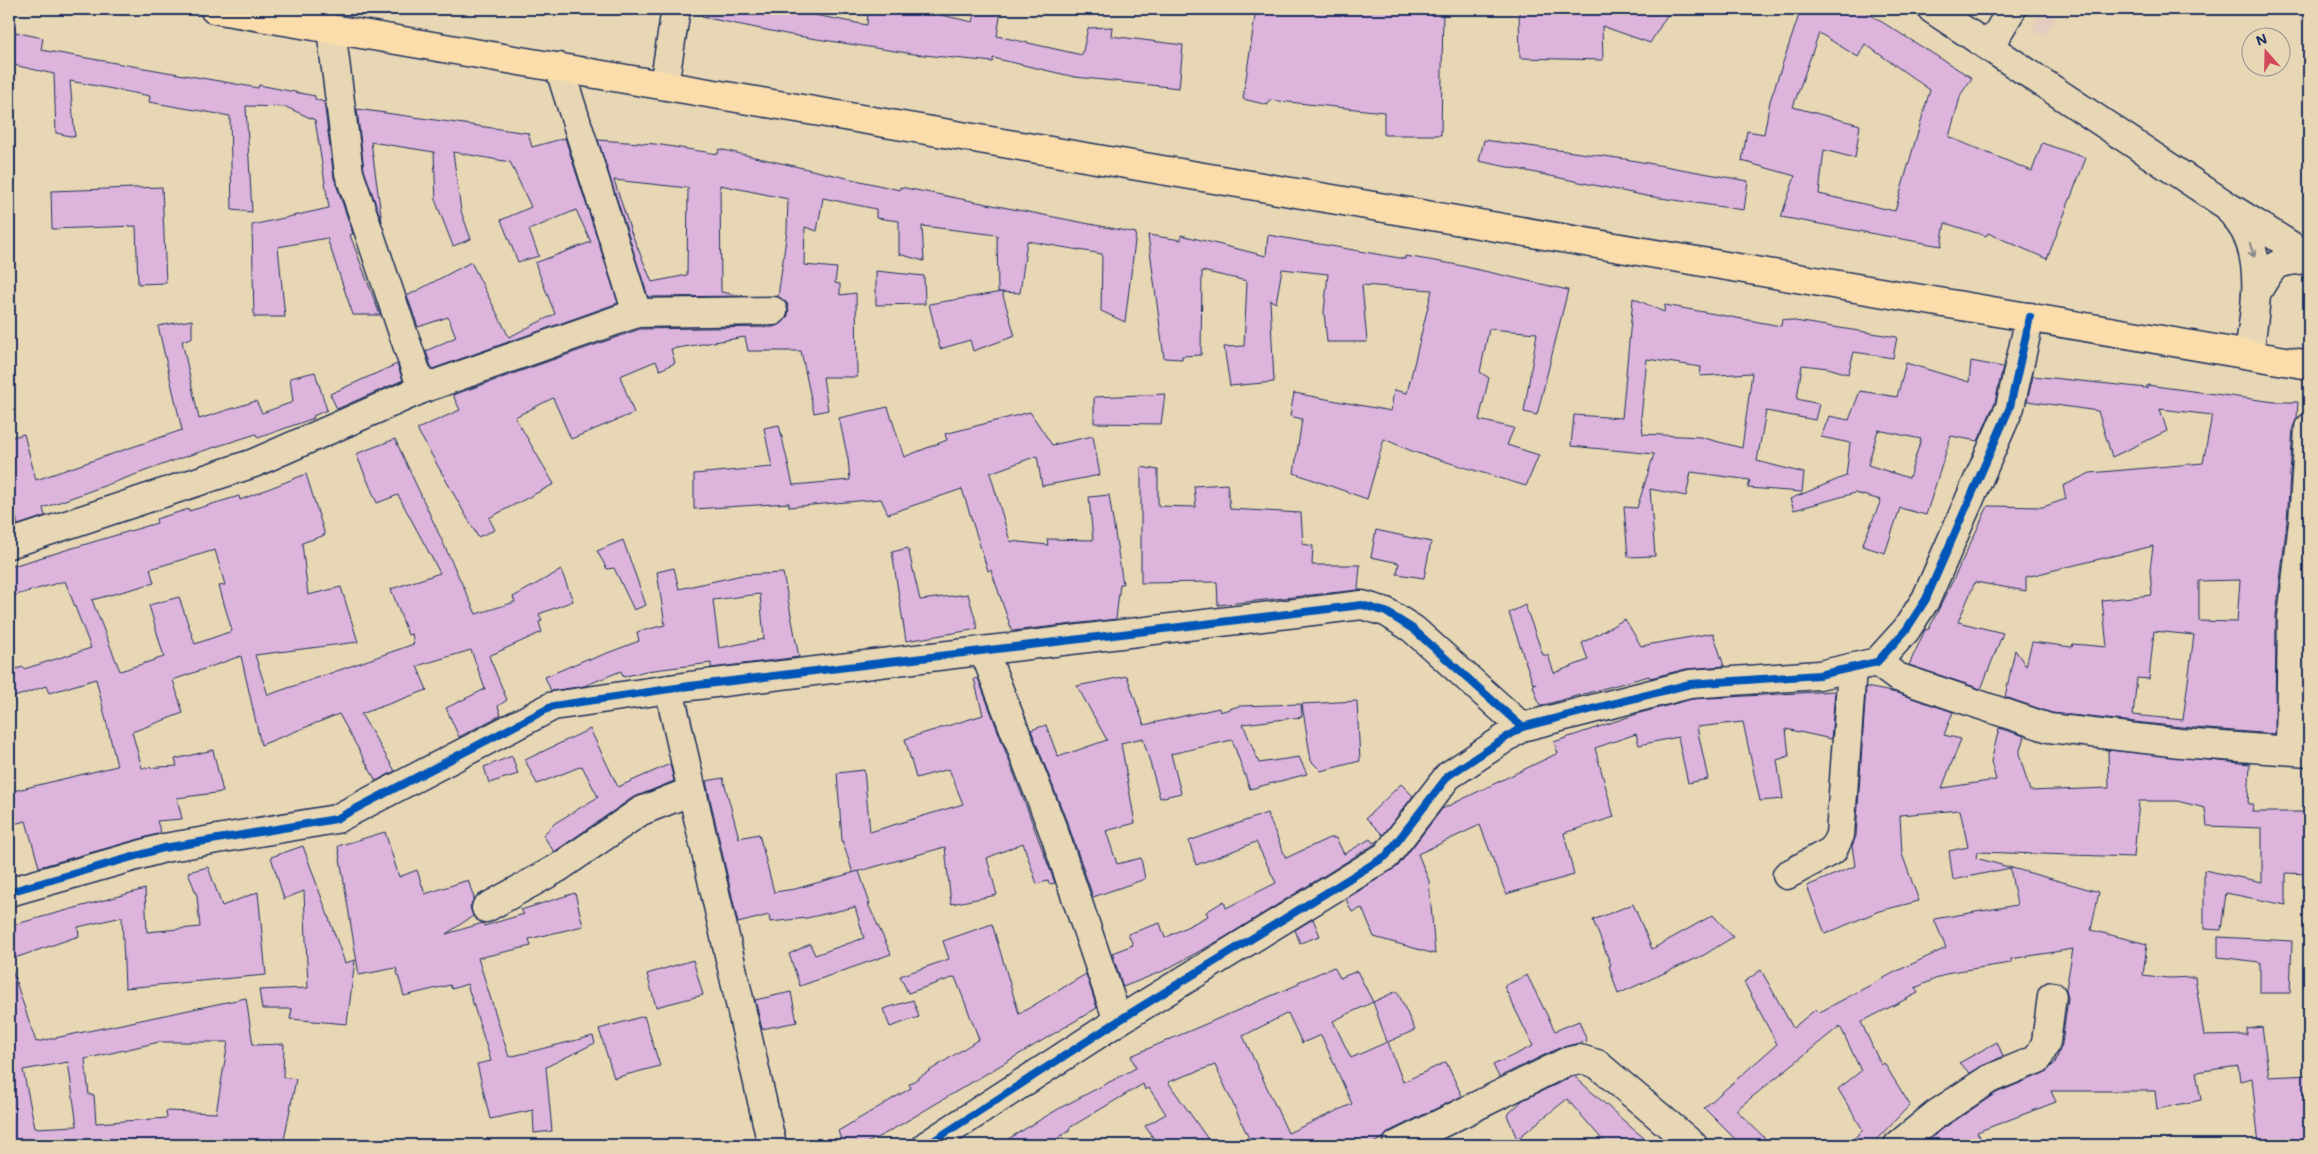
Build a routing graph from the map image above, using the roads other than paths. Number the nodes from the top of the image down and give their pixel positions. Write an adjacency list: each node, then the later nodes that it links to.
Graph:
1 (214, 9): 5 (main road)
2 (676, 9): 8 (street)
3 (1932, 9): 6 (street)
4 (2012, 9): 6 (street)
5 (331, 28): 7 (main road); 17 (street)
6 (1989, 47): 9 (street)
7 (559, 68): 8 (main road); 13 (street)
8 (664, 85): 14 (main road)
9 (2229, 207): 10 (street); 11 (street, one-way to 11)
10 (2306, 250): 11 (street)
11 (2256, 294): 15 (street)
12 (774, 311): 13 (street)
13 (637, 313): 17 (street)
14 (2030, 317): 15 (main road); 21 (street)
15 (2249, 354): 16 (main road)
16 (2309, 365)
17 (422, 389): 19 (street)
18 (2309, 428): 24 (street)
19 (9, 544)
20 (984, 651): 22 (street); 23 (street); 30 (street)
21 (1864, 665): 23 (street); 24 (street); 26 (street)
22 (669, 690): 25 (street); 27 (street)
23 (1522, 727): 30 (street)
24 (2300, 751)
25 (692, 791): 28 (street); 31 (street)
26 (1787, 875)
27 (9, 892)
28 (486, 908)
29 (2052, 996): 35 (street)
30 (1118, 1020): 32 (street)
31 (772, 1145)
32 (927, 1145)
33 (1397, 1145): 34 (street)
34 (1693, 1145)
35 (1898, 1145)

